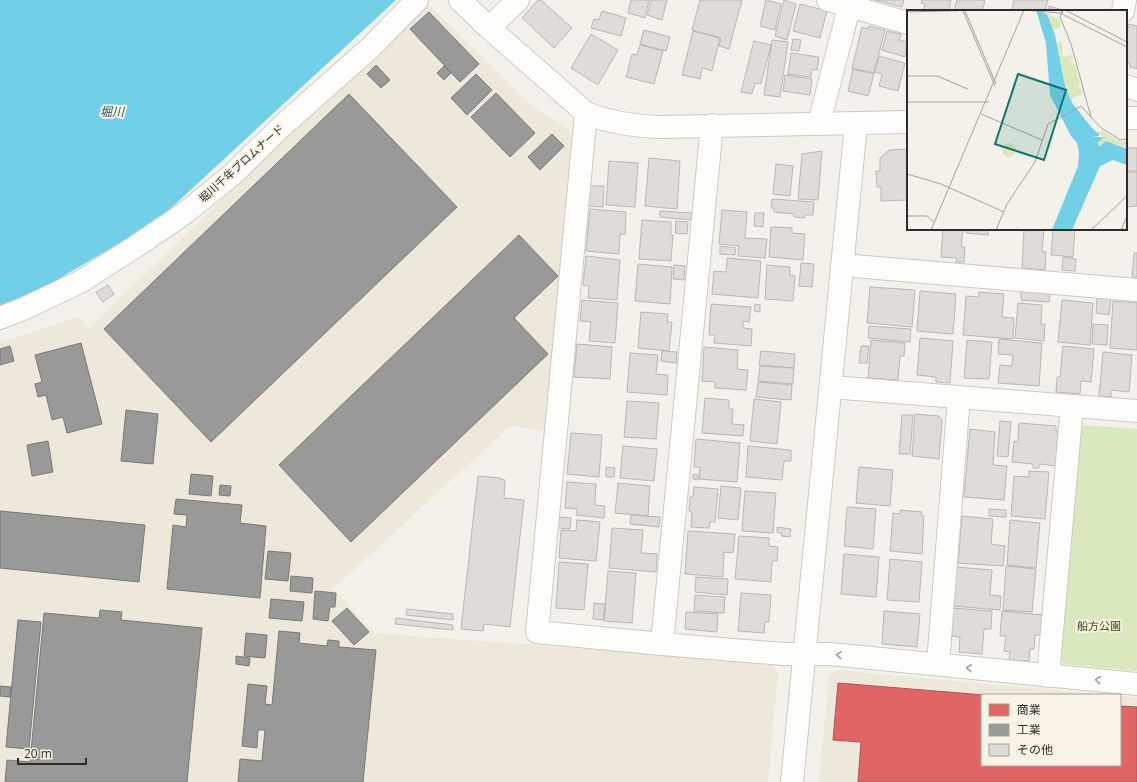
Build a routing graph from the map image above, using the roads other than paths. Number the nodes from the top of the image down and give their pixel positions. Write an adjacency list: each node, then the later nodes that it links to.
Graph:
1 (417, 0): 19 (street, 堀川千年プロムナード)
2 (460, 0): 9 (street)
3 (518, 0): 9 (street)
4 (828, 0): 6 (street)
5 (1125, 0): 7 (street)
6 (850, 3): 8 (street); 14 (street)
7 (1123, 10)
8 (907, 23)
9 (489, 28): 12 (street)
10 (1127, 86): 11 (street)
11 (1137, 90)
12 (586, 113): 16 (street); 24 (street)
13 (907, 122): 15 (street)
14 (820, 123): 15 (street); 16 (street)
15 (856, 124): 17 (street)
16 (712, 125): 24 (street)
17 (842, 265): 18 (street); 20 (street)
18 (1137, 290)
19 (0, 318)
20 (830, 387): 21 (street); 25 (street)
21 (958, 397): 22 (street); 26 (street)
22 (1072, 406): 23 (street); 27 (street)
23 (1137, 411)
24 (662, 644): 25 (street)
25 (804, 654): 26 (street, one-way to 25); 29 (street)
26 (938, 664): 27 (street, one-way to 26)
27 (1048, 676): 28 (street, one-way to 27)
28 (1137, 684)
29 (792, 782)

